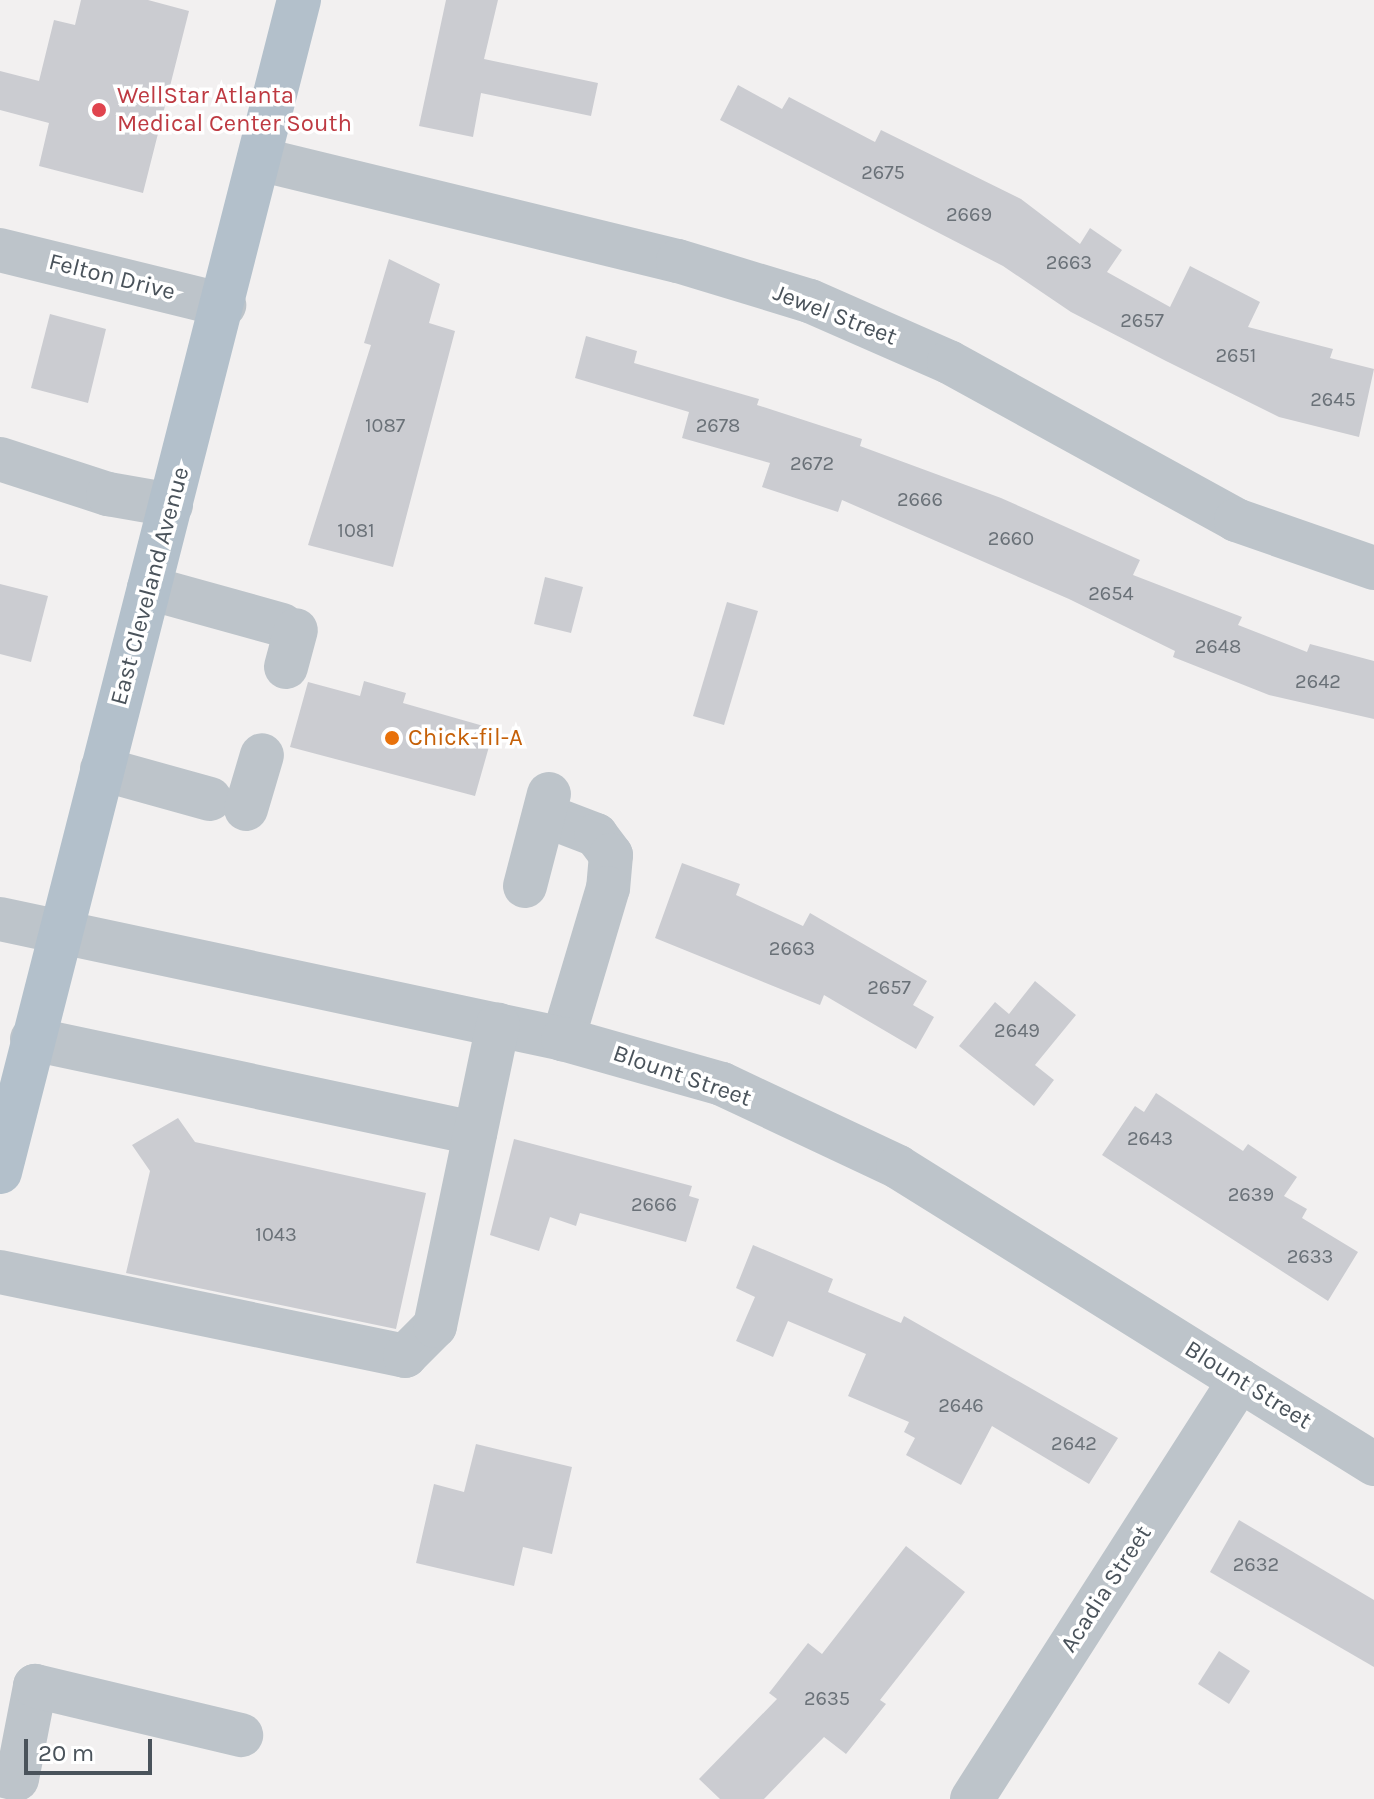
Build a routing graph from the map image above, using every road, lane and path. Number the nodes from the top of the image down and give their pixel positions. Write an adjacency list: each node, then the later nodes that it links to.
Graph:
1 (299, 0): 2 (main road, East Cleveland Avenue)
2 (259, 159): 4 (main road, East Cleveland Avenue); 7 (street, Jewel Street)
3 (0, 250): 4 (street, Felton Drive)
4 (224, 305): 6 (main road, East Cleveland Avenue)
5 (0, 459): 6 (street)
6 (171, 505): 8 (main road, East Cleveland Avenue)
7 (1374, 568)
8 (149, 588): 9 (street); 11 (main road, East Cleveland Avenue)
9 (288, 641)
10 (262, 755): 11 (street)
11 (102, 769): 14 (main road, East Cleveland Avenue)
12 (525, 886): 17 (street)
13 (0, 919): 14 (street, Blount Street)
14 (58, 932): 15 (street, Blount Street); 16 (main road, East Cleveland Avenue)
15 (498, 1025): 17 (street, Blount Street); 18 (street)
16 (32, 1039): 18 (street); 19 (main road, East Cleveland Avenue)
17 (563, 1039): 21 (street, Blount Street)
18 (475, 1133): 20 (street)
19 (0, 1170)
20 (0, 1272)
21 (1240, 1380): 22 (street, Blount Street); 25 (street, Acadia Street)
22 (1374, 1464)
23 (241, 1735): 24 (street)
24 (9, 1784)
25 (972, 1799)

